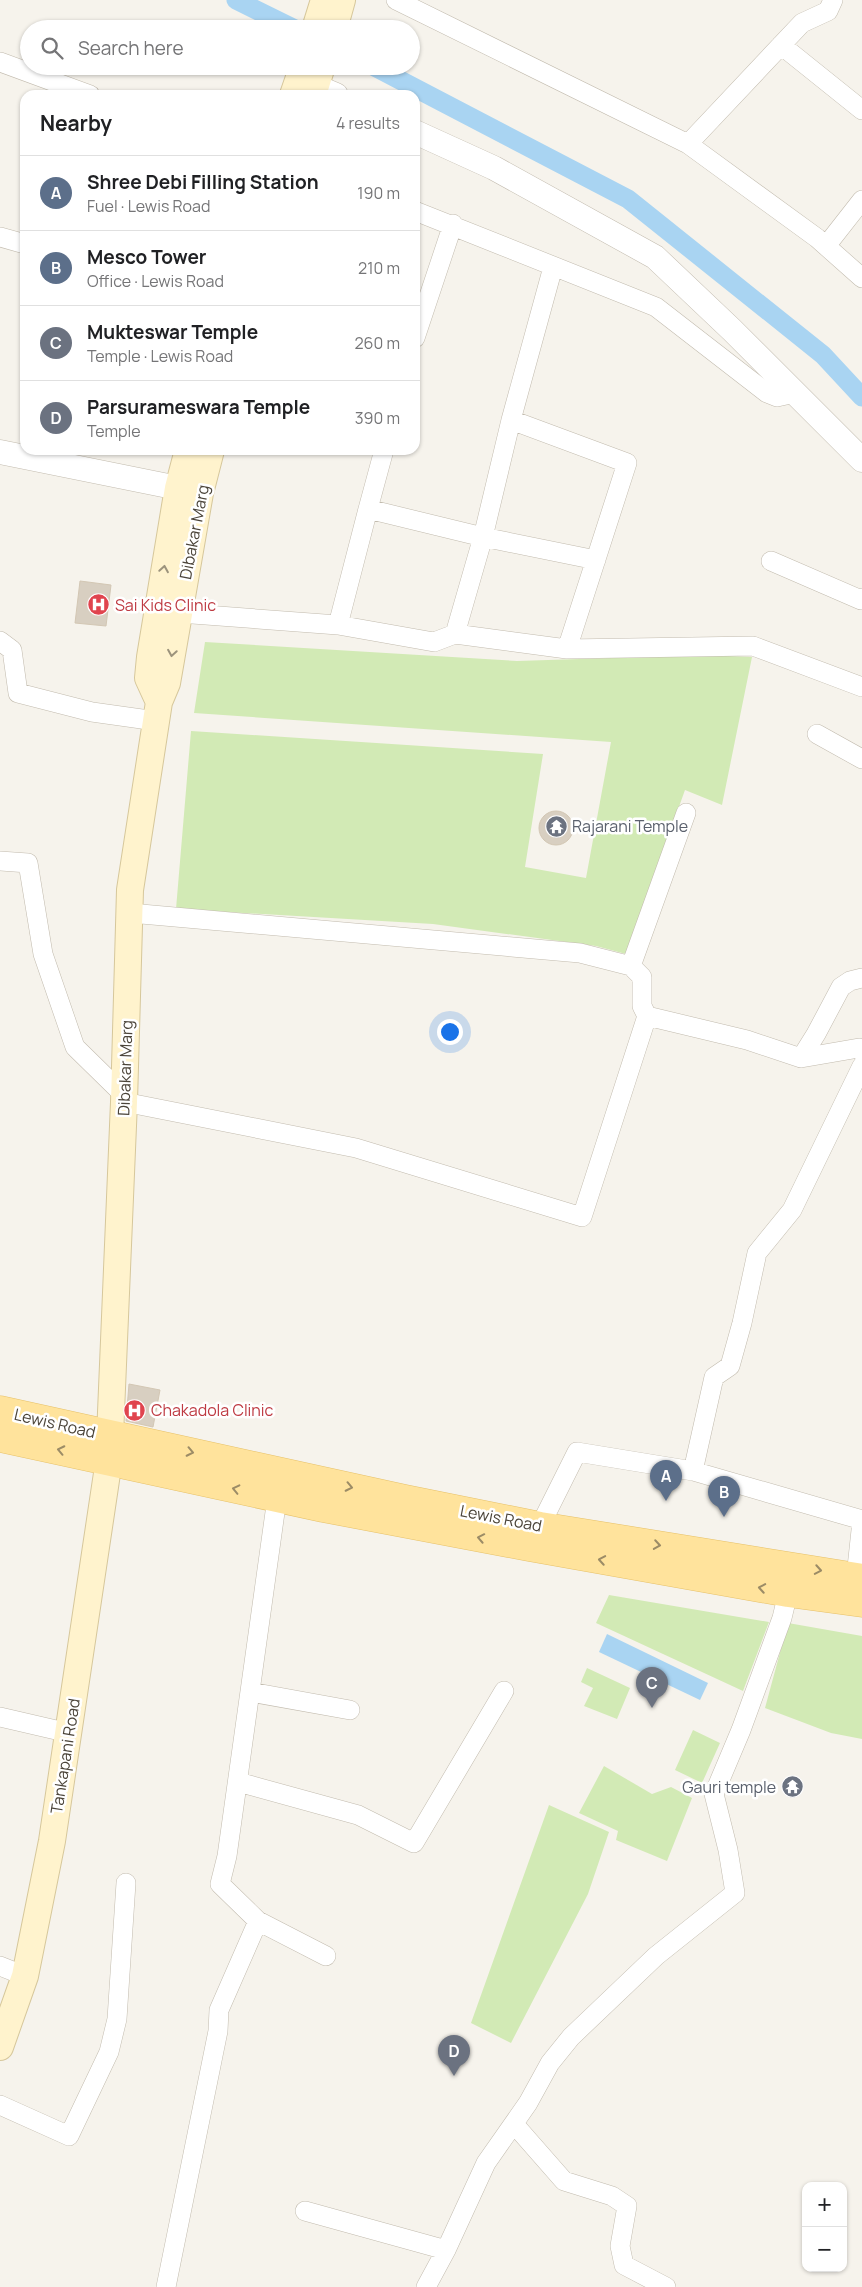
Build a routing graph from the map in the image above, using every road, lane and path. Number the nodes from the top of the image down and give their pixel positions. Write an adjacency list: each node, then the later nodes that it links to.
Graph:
1 (396, 0): 10 (street)
2 (833, 0): 3 (street)
3 (781, 46): 8 (street); 10 (street)
4 (0, 62): 5 (street)
5 (20, 69)
6 (35, 75): 7 (street)
7 (76, 90)
8 (862, 110)
9 (420, 134): 20 (street)
10 (688, 144): 16 (street)
11 (862, 200): 16 (street)
12 (420, 213): 13 (street)
13 (453, 224): 17 (street); 19 (street)
14 (0, 236): 15 (street)
15 (20, 242)
16 (826, 246): 18 (street)
17 (553, 267): 20 (street); 21 (street)
18 (862, 278)
19 (420, 323)
20 (795, 393): 26 (street)
21 (511, 420): 29 (street); 30 (street)
22 (0, 452): 27 (street)
23 (187, 455): 27 (main road, Dibakar Marg)
24 (210, 455): 33 (main road, Dibakar Marg)
25 (383, 455): 28 (street)
26 (862, 460)
27 (178, 488): 39 (main road, Dibakar Marg, one-way to 27)
28 (368, 509): 29 (street); 34 (street)
29 (484, 537): 30 (street); 35 (street)
30 (596, 560): 37 (street)
31 (771, 561): 32 (street)
32 (861, 600)
33 (179, 613): 34 (street); 39 (main road, Dibakar Marg, one-way to 39)
34 (338, 625): 35 (street)
35 (455, 634): 37 (street)
36 (0, 641): 39 (street)
37 (567, 649): 38 (street)
38 (862, 687)
39 (157, 712): 44 (main road, Dibakar Marg)
40 (817, 734): 41 (street)
41 (862, 759)
42 (686, 813): 45 (street)
43 (0, 861): 51 (street)
44 (130, 913): 45 (street); 51 (main road, Dibakar Marg)
45 (631, 966): 47 (street)
46 (862, 978): 49 (street)
47 (647, 1016): 49 (street); 51 (street)
48 (862, 1052): 49 (street)
49 (801, 1058)
50 (862, 1066): 56 (street)
51 (124, 1098): 54 (main road, Dibakar Marg)
52 (0, 1410): 54 (main road, Lewis Road)
53 (0, 1438): 54 (main road, Lewis Road, one-way to 53)
54 (109, 1448): 55 (main road); 66 (main road, Tankapani Road)
55 (143, 1455): 57 (main road, Lewis Road, one-way to 55); 59 (main road, Lewis Road, one-way to 59)
56 (693, 1471): 58 (street); 59 (street)
57 (277, 1498): 61 (main road, Lewis Road, one-way to 57); 63 (street)
58 (862, 1520): 60 (street)
59 (540, 1526): 60 (main road, Lewis Road, one-way to 60)
60 (860, 1586): 61 (main road, Lewis Road)
61 (788, 1593): 75 (street)
62 (504, 1691): 67 (street)
63 (250, 1692): 64 (street); 67 (street)
64 (350, 1710)
65 (0, 1717): 66 (street)
66 (69, 1733): 72 (main road, Tankapani Road)
67 (238, 1782): 69 (street)
68 (126, 1883): 74 (street)
69 (258, 1921): 70 (street); 78 (street)
70 (326, 1956)
71 (0, 1966): 72 (street)
72 (24, 1976): 73 (main road, Tankapani Road)
73 (0, 2047)
74 (0, 2105)
75 (514, 2124): 77 (street); 80 (street)
76 (305, 2211): 77 (street)
77 (446, 2250): 79 (street)
78 (166, 2287)
79 (426, 2287)
80 (666, 2287)

